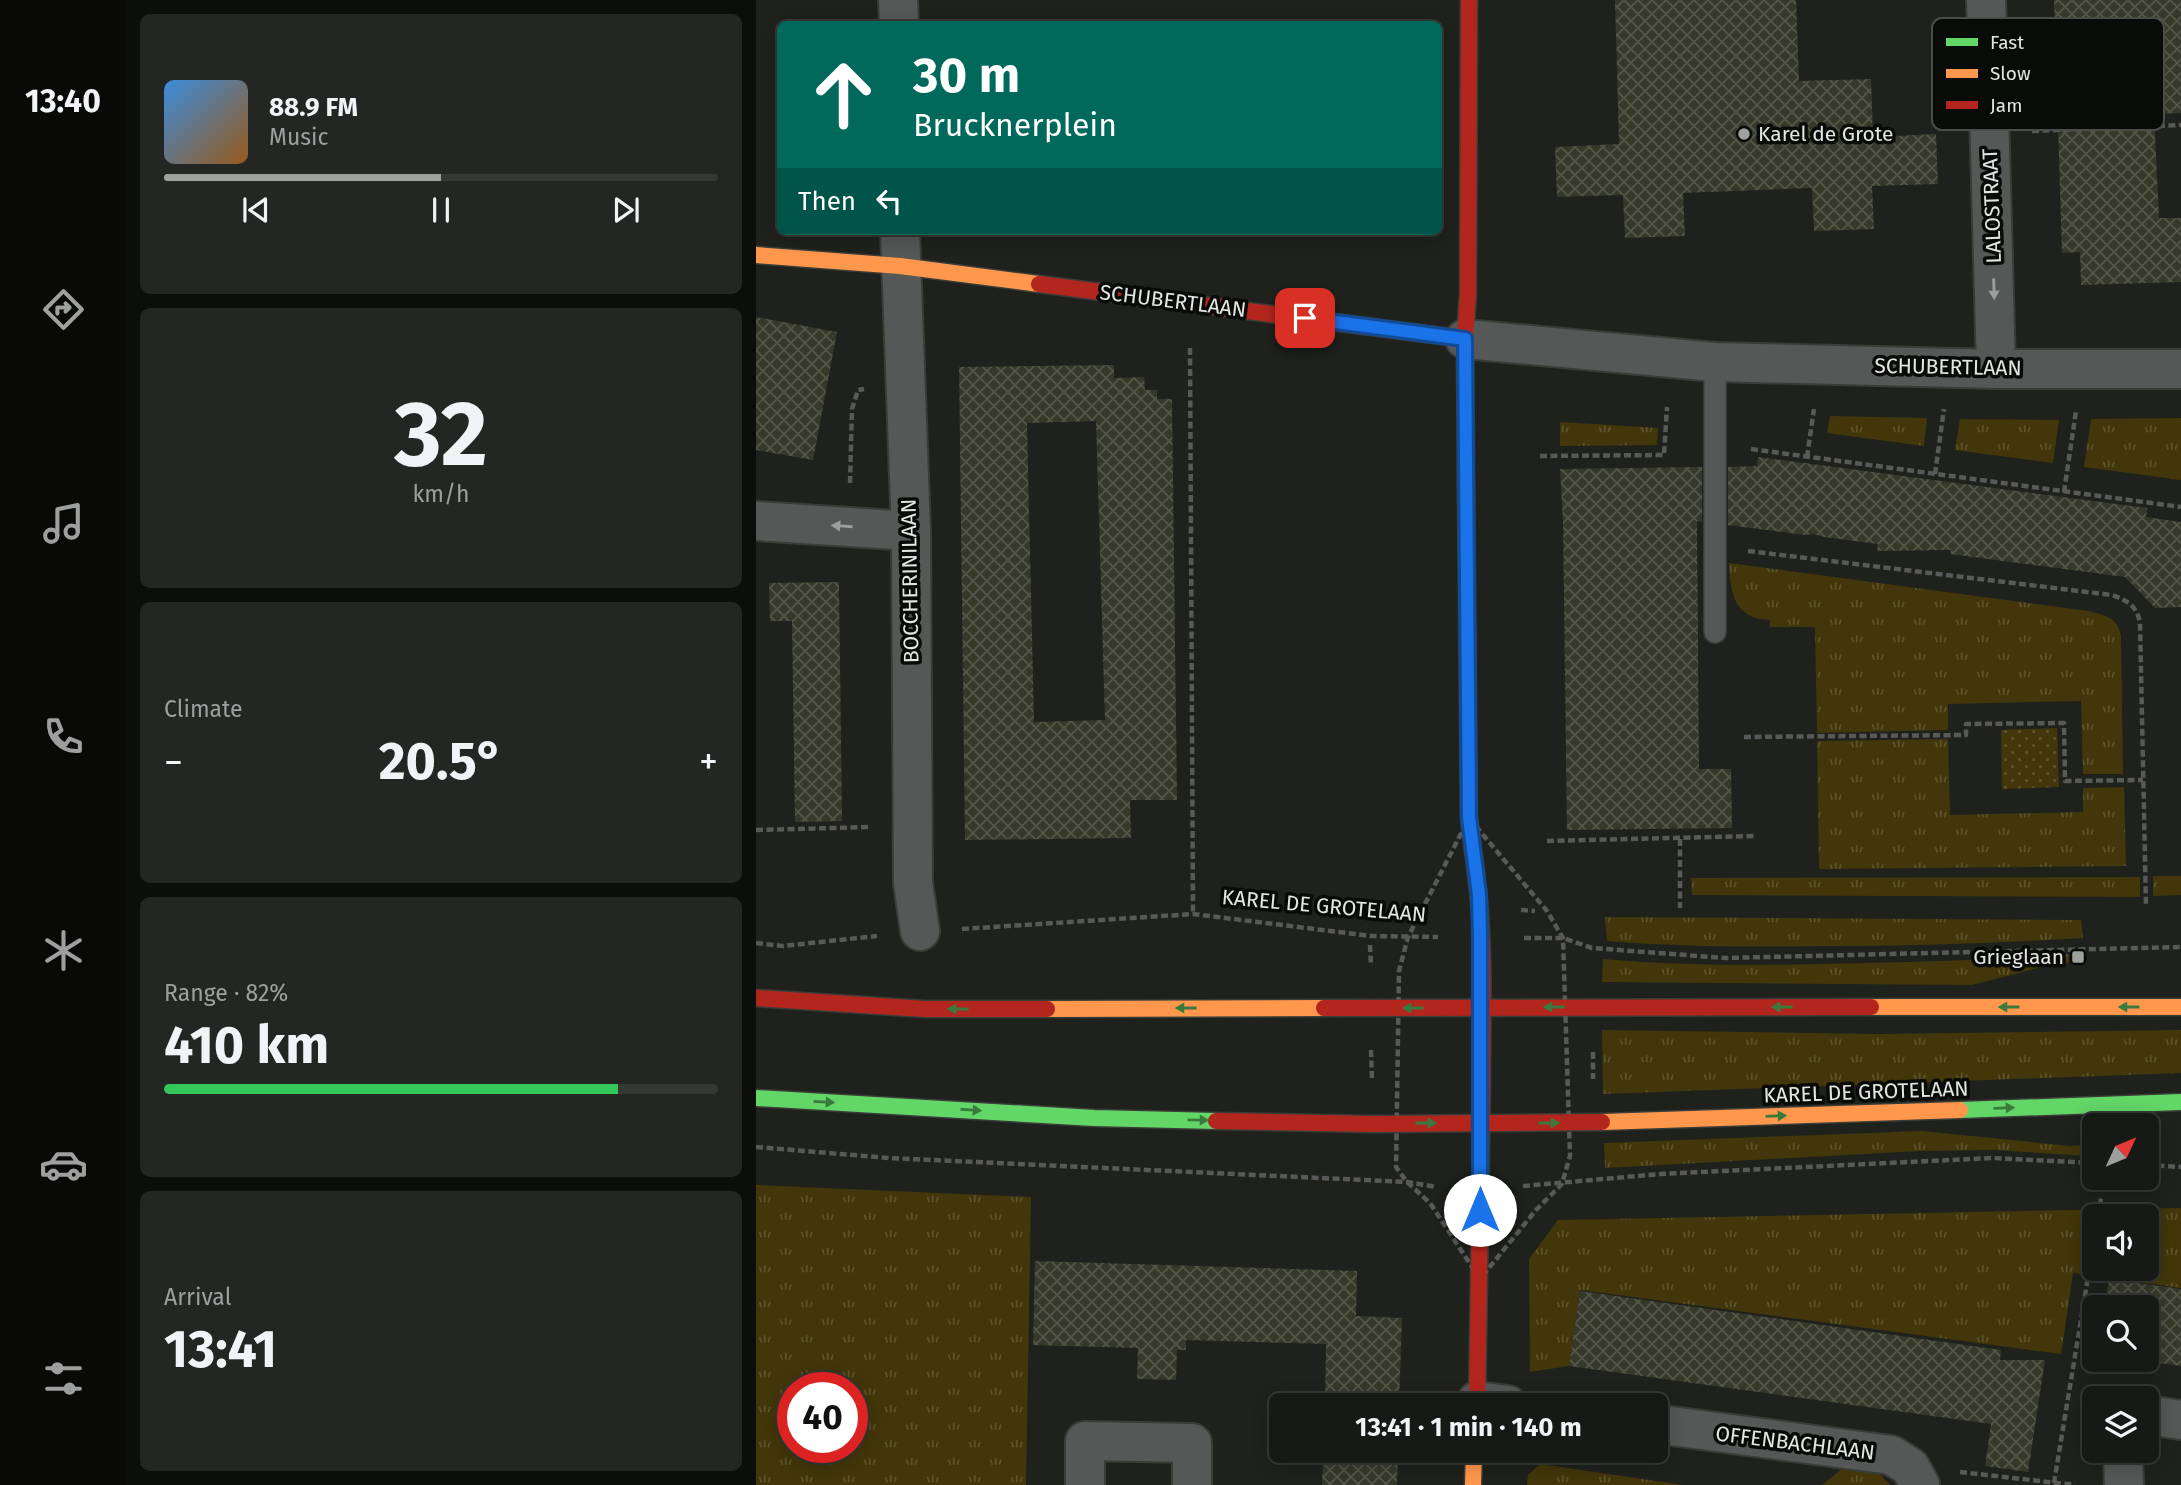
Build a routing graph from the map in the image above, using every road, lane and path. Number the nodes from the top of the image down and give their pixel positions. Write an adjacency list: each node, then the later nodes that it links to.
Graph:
1 (898, 0): 5 (street)
2 (1469, 0): 11 (main road)
3 (1986, 0): 4 (street, LALOSTRAAT)
4 (1987, 18)
5 (899, 21)
6 (1990, 130): 8 (street, LALOSTRAAT)
7 (2062, 130): 8 (path)
8 (1990, 133): 14 (street, LALOSTRAAT, one-way to 14)
9 (900, 249): 10 (main road, SCHUBERTLAAN); 11 (main road, SCHUBERTLAAN); 27 (street, BOCCHERINILAAN)
10 (756, 255)
11 (1465, 339): 13 (street, SCHUBERTLAAN); 42 (main road)
12 (1182, 341): 39 (path)
13 (1714, 362): 14 (street, SCHUBERTLAAN); 29 (lane)
14 (1996, 369): 15 (street, SCHUBERTLAAN)
15 (2181, 369)
16 (1815, 402): 22 (path)
17 (1667, 407): 21 (path)
18 (2077, 407): 24 (path)
19 (1944, 408): 23 (path)
20 (1740, 448): 22 (path)
21 (1540, 456)
22 (1807, 457): 23 (path)
23 (1935, 474): 24 (path)
24 (2064, 492): 25 (path)
25 (2181, 508)
26 (756, 521): 27 (street, one-way to 26)
27 (911, 531): 32 (street, BOCCHERINILAAN)
28 (1747, 551): 31 (path)
29 (1715, 632)
30 (1744, 737): 31 (path)
31 (2143, 780): 37 (path)
32 (913, 826): 33 (path); 40 (street, BOCCHERINILAAN)
33 (756, 830)
34 (1754, 836): 35 (path)
35 (1680, 838): 36 (path); 38 (path)
36 (1546, 842)
37 (2146, 906)
38 (1681, 908)
39 (1193, 915): 40 (path, KAREL DE GROTELAAN); 41 (path, KAREL DE GROTELAAN)
40 (920, 931): 44 (path, KAREL DE GROTELAAN)
41 (1408, 937): 42 (path, KAREL DE GROTELAAN); 50 (path)
42 (1480, 937): 43 (path, KAREL DE GROTELAAN); 47 (main road)
43 (1563, 938): 45 (path, KAREL DE GROTELAAN); 48 (path)
44 (756, 943)
45 (2181, 947)
46 (756, 998): 50 (main road, one-way to 46)
47 (1482, 1007): 48 (main road, one-way to 47); 50 (main road, one-way to 50); 58 (main road)
48 (1565, 1007): 49 (main road, one-way to 48); 57 (path)
49 (2181, 1007)
50 (1399, 1008): 59 (path)
51 (1593, 1046): 54 (path)
52 (1371, 1047): 53 (path)
53 (1371, 1083)
54 (1593, 1091)
55 (756, 1098): 59 (main road, KAREL DE GROTELAAN, one-way to 59)
56 (2181, 1102): 57 (main road, KAREL DE GROTELAAN, one-way to 56)
57 (1569, 1122): 58 (main road, KAREL DE GROTELAAN, one-way to 57); 65 (path)
58 (1481, 1123): 59 (main road, KAREL DE GROTELAAN, one-way to 58); 66 (main road)
59 (1397, 1124): 64 (path)
60 (756, 1147): 64 (path)
61 (2082, 1162): 65 (path)
62 (2160, 1166): 63 (path)
63 (2181, 1167)
64 (1407, 1182): 66 (path)
65 (1562, 1184): 66 (path)
66 (1480, 1189): 70 (main road)
67 (2101, 1198): 68 (path)
68 (2100, 1204)
69 (2087, 1281): 77 (path)
70 (1487, 1393)
71 (2159, 1417): 72 (street)
72 (2181, 1420)
73 (1668, 1426): 76 (street, OFFENBACHLAAN)
74 (1474, 1463): 80 (main road)
75 (2123, 1463): 82 (street)
76 (1915, 1476): 77 (path)
77 (2054, 1483): 81 (path)
78 (1084, 1485): 79 (street)
79 (1192, 1485)
80 (1473, 1485)
81 (2075, 1485)
82 (2124, 1485)

